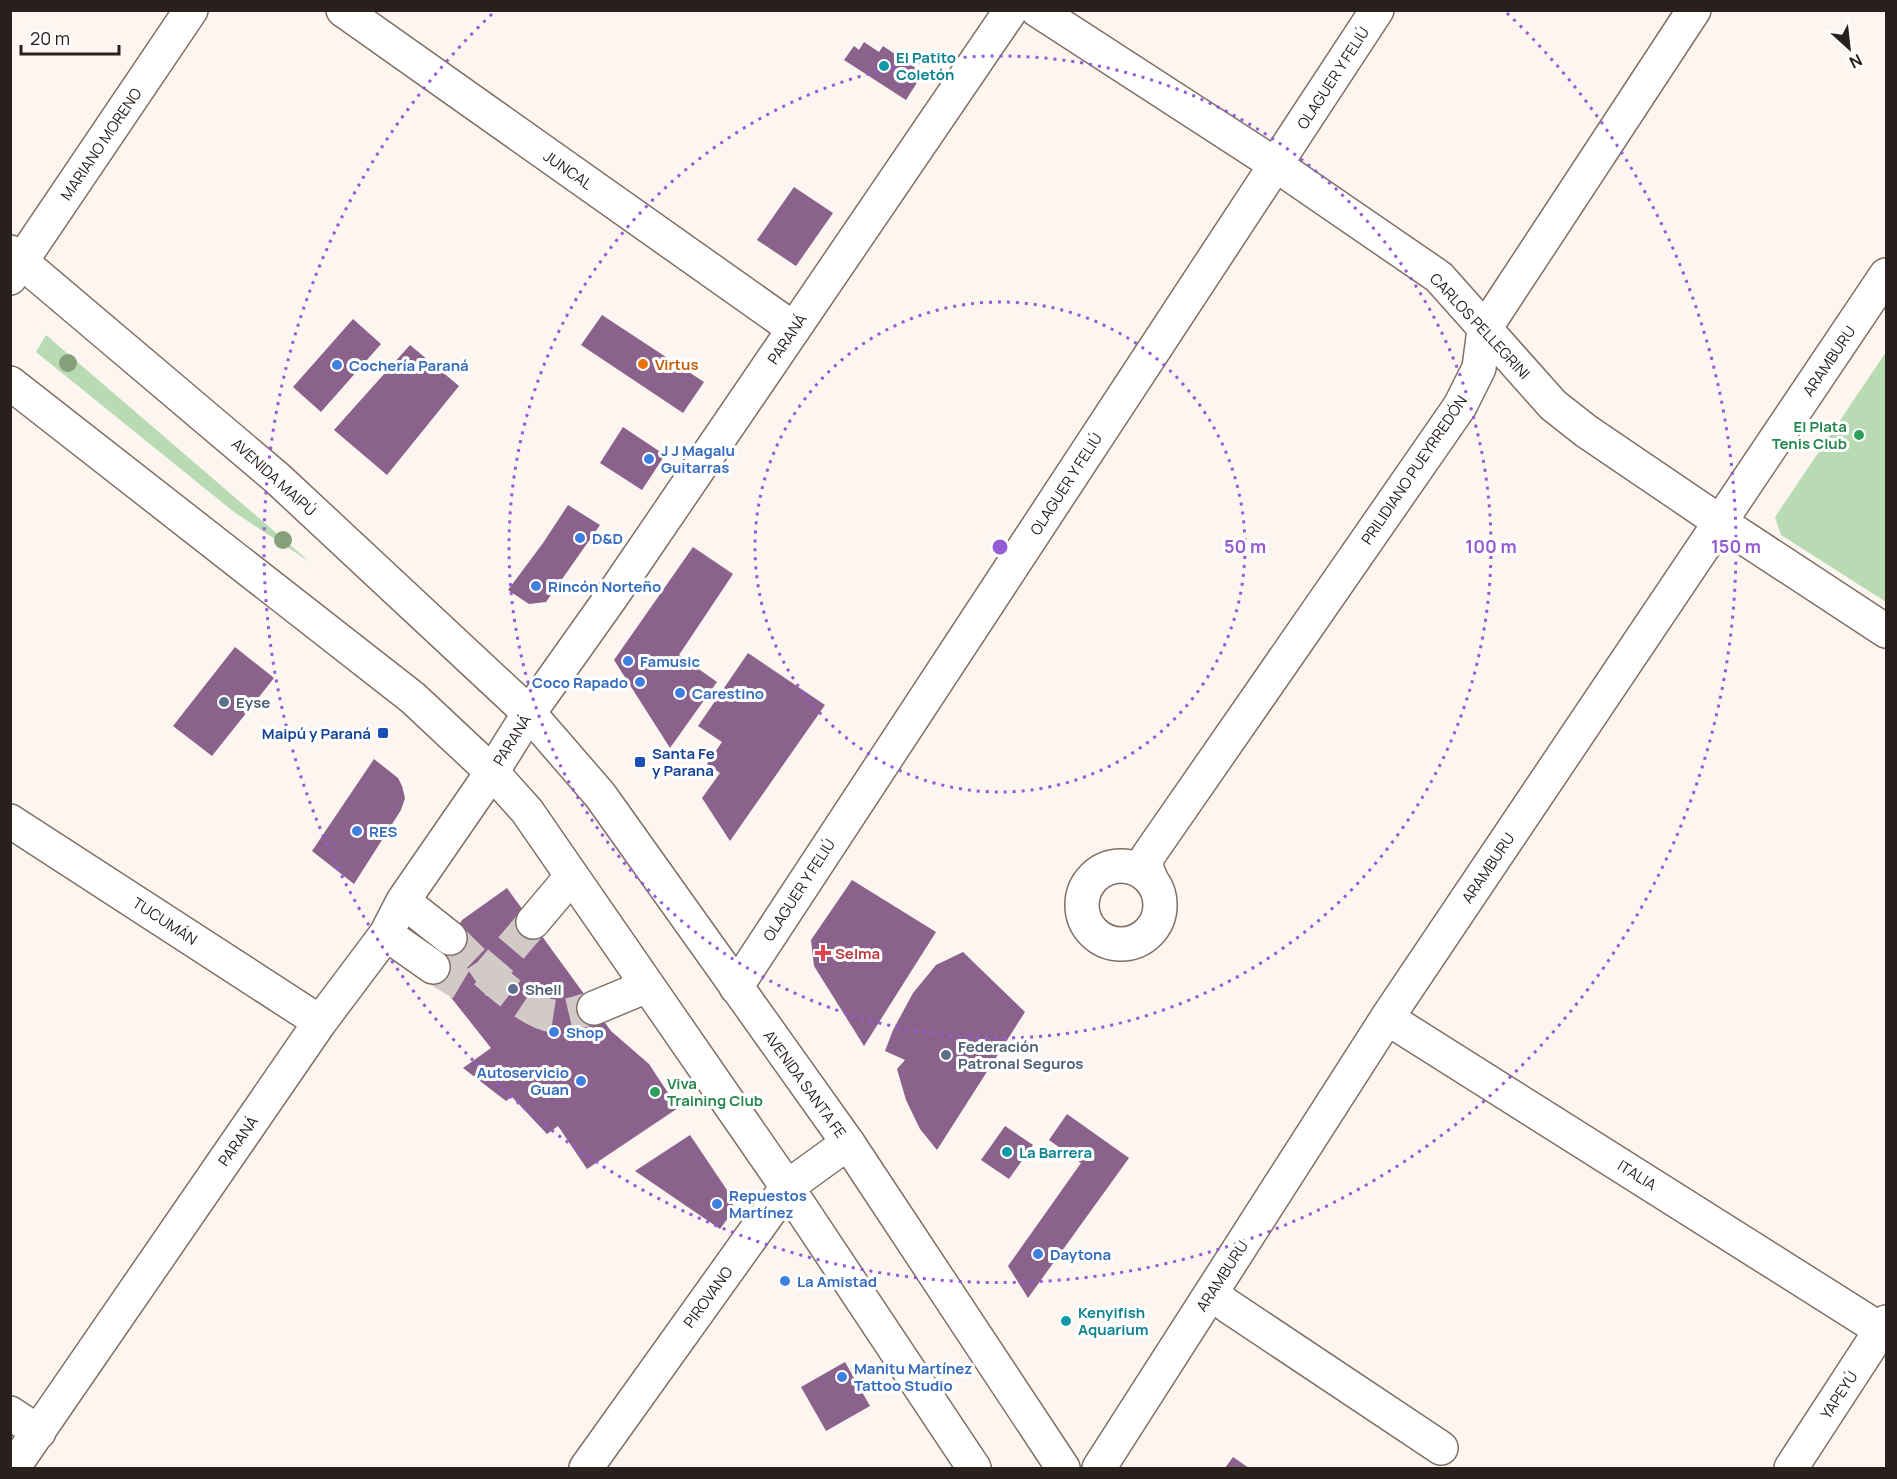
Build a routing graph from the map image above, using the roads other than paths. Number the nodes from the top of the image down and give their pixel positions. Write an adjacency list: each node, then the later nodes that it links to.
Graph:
1 (191, 10): 8 (street, MARIANO MORENO)
2 (343, 10): 10 (street, JUNCAL)
3 (1011, 10): 10 (street, PARANÁ)
4 (1038, 10): 7 (street, CARLOS PELLEGRINI)
5 (1377, 10): 7 (street, OLAGUER Y FELIÚ)
6 (1694, 10): 11 (street, PRILIDIANO PUEYRREDÓN)
7 (1276, 165): 11 (street, CARLOS PELLEGRINI); 26 (street, OLAGUER Y FELIÚ)
8 (14, 264): 15 (street, AVENIDA MAIPÚ)
9 (1887, 276): 13 (street, ARAMBURU)
10 (794, 329): 15 (street, PARANÁ)
11 (1484, 330): 13 (street, CARLOS PELLEGRINI); 18 (street, PRILIDIANO PUEYRREDÓN)
12 (10, 383): 16 (street)
13 (1720, 522): 14 (street, CARLOS PELLEGRINI); 28 (street, ARAMBURU)
14 (1887, 631)
15 (529, 713): 16 (street, PARANÁ); 26 (street, AVENIDA SANTA FE)
16 (492, 772): 19 (street); 20 (street, PARANÁ)
17 (10, 821): 29 (street, TUCUMÁN)
18 (1140, 868)
19 (571, 877): 21 (street); 25 (street)
20 (403, 901): 22 (street, PARANÁ); 23 (street)
21 (533, 922)
22 (386, 934): 24 (street); 29 (street, PARANÁ)
23 (450, 938)
24 (433, 967)
25 (647, 986): 27 (street); 31 (street)
26 (736, 987): 30 (street, AVENIDA SANTA FE)
27 (594, 1008)
28 (1387, 1018): 32 (street, ARAMBURU); 33 (street, ITALIA)
29 (320, 1022): 35 (street, PARANÁ)
30 (848, 1143): 31 (street, PIROVANO); 40 (street, AVENIDA SANTA FE)
31 (787, 1187): 38 (street, PIROVANO); 39 (street)
32 (1211, 1293): 36 (street); 41 (street, ARAMBURU)
33 (1885, 1328): 42 (street, YAPEYÚ)
34 (10, 1413): 35 (street)
35 (39, 1432): 37 (street, PARANÁ)
36 (1441, 1448)
37 (13, 1468)
38 (586, 1468)
39 (974, 1468)
40 (1063, 1468)
41 (1099, 1468)
42 (1791, 1468)

